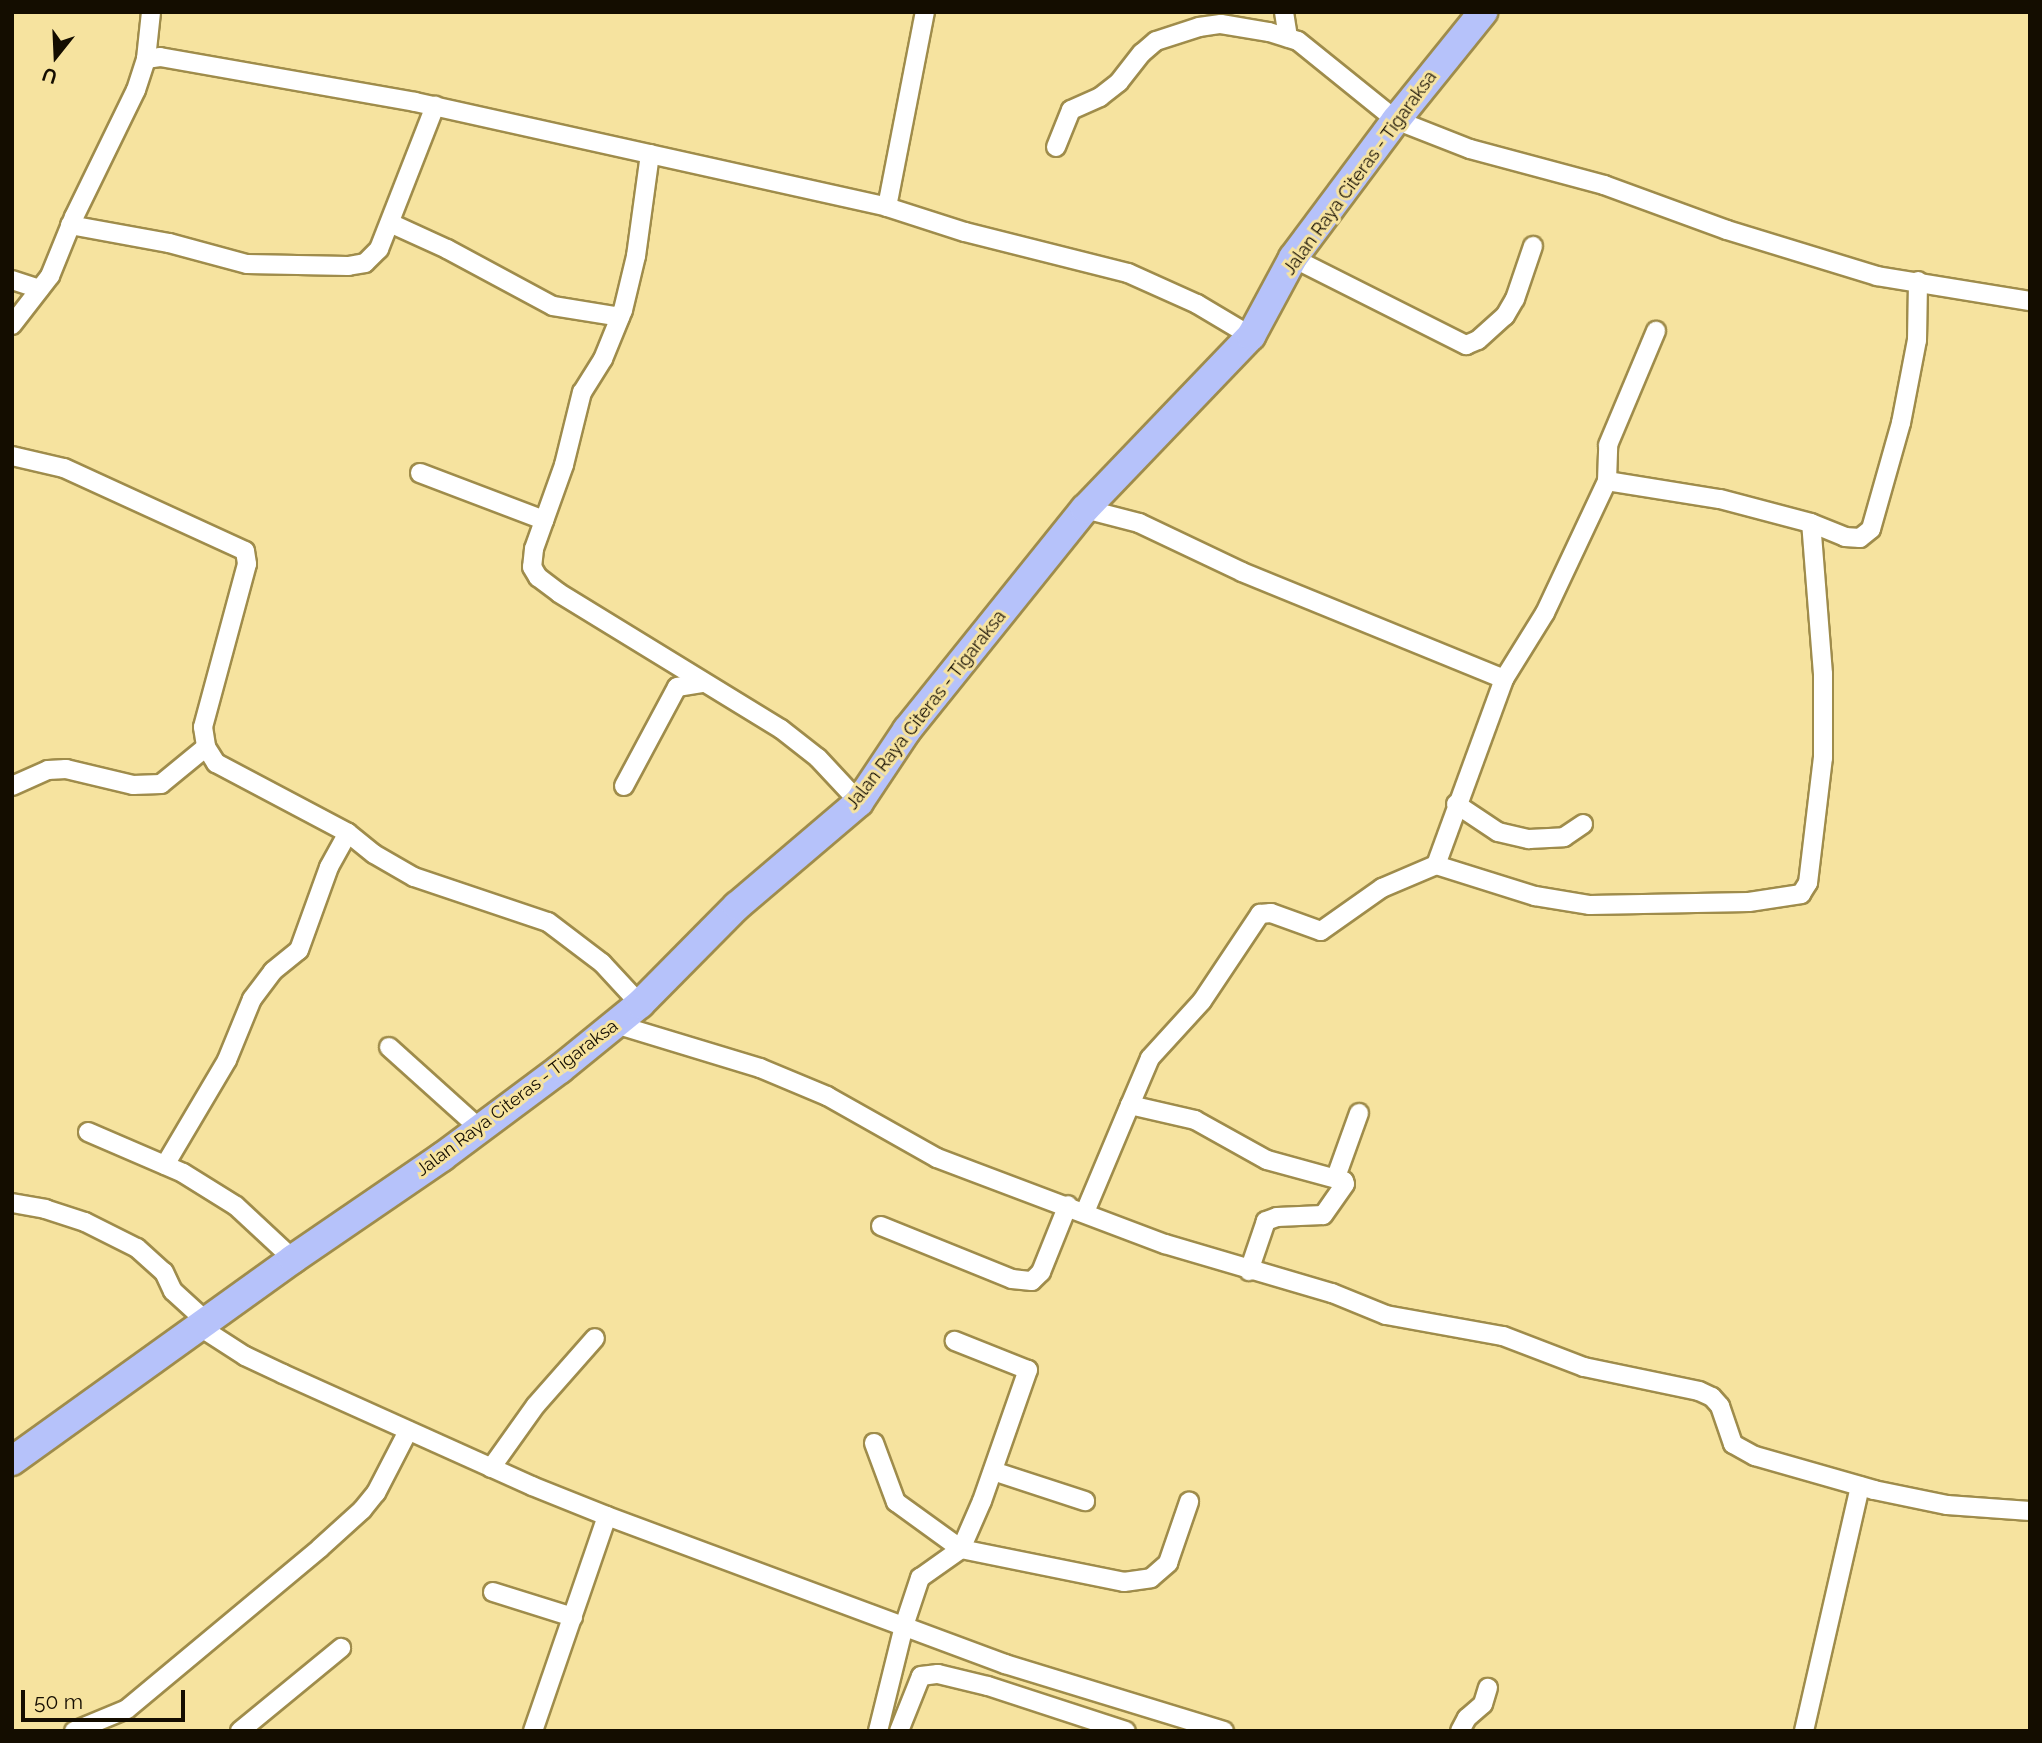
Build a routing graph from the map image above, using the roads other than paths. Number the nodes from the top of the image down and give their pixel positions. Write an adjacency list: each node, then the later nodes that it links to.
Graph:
1 (151, 12): 6 (street)
2 (925, 12): 11 (street)
3 (1284, 12): 5 (street)
4 (1483, 12): 8 (main road, Jalan Raya Citeras - Tigaraksa)
5 (1288, 38): 8 (street); 9 (street)
6 (146, 59): 7 (street); 13 (street)
7 (435, 106): 10 (street); 12 (street)
8 (1396, 120): 15 (main road, Jalan Raya Citeras - Tigaraksa); 17 (street)
9 (1056, 147)
10 (650, 154): 11 (street); 20 (street)
11 (887, 207): 23 (street)
12 (390, 223): 13 (street); 20 (street)
13 (70, 225): 18 (street)
14 (1534, 246): 15 (street)
15 (1293, 258): 23 (main road, Jalan Raya Citeras - Tigaraksa)
16 (12, 280): 18 (street)
17 (1917, 281): 19 (street); 29 (street)
18 (40, 289): 21 (street)
19 (2030, 301)
20 (620, 317): 28 (street)
21 (12, 325)
22 (1656, 331): 26 (street)
23 (1251, 336): 27 (main road, Jalan Raya Citeras - Tigaraksa)
24 (12, 456): 32 (street)
25 (420, 473): 28 (street)
26 (1607, 481): 29 (street); 30 (street)
27 (1086, 509): 30 (street); 35 (main road, Jalan Raya Citeras - Tigaraksa)
28 (544, 520): 31 (street)
29 (1811, 523): 39 (street)
30 (1504, 679): 36 (street)
31 (702, 683): 34 (street); 35 (street)
32 (206, 747): 33 (street); 38 (street)
33 (12, 786)
34 (624, 786)
35 (859, 802): 40 (main road, Jalan Raya Citeras - Tigaraksa)
36 (1456, 804): 37 (street); 39 (street)
37 (1583, 824)
38 (348, 833): 40 (street); 47 (street)
39 (1436, 865): 43 (street)
40 (640, 1004): 41 (main road, Jalan Raya Citeras - Tigaraksa)
41 (615, 1024): 45 (main road, Jalan Raya Citeras - Tigaraksa); 50 (street)
42 (389, 1047): 45 (street)
43 (1130, 1105): 48 (street); 51 (street)
44 (1359, 1113): 48 (street)
45 (480, 1129): 53 (main road, Jalan Raya Citeras - Tigaraksa)
46 (88, 1132): 47 (street)
47 (164, 1165): 53 (street)
48 (1336, 1177): 54 (street)
49 (12, 1203): 55 (street)
50 (1068, 1205): 51 (street); 52 (street)
51 (1085, 1212): 54 (street)
52 (881, 1226)
53 (293, 1258): 55 (main road, Jalan Raya Citeras - Tigaraksa)
54 (1248, 1271): 63 (street)
55 (204, 1325): 58 (street); 60 (main road, Jalan Raya Citeras - Tigaraksa)
56 (595, 1338): 61 (street)
57 (955, 1341): 62 (street)
58 (408, 1431): 61 (street); 74 (street)
59 (874, 1443): 68 (street)
60 (12, 1461)
61 (492, 1468): 67 (street)
62 (993, 1471): 64 (street); 68 (street)
63 (1860, 1486): 66 (street); 82 (street)
64 (1085, 1501)
65 (1189, 1502): 68 (street)
66 (2030, 1511)
67 (607, 1516): 70 (street); 71 (street)
68 (961, 1549): 71 (street)
69 (493, 1592): 70 (street)
70 (573, 1617): 76 (street)
71 (904, 1626): 77 (street); 80 (street)
72 (341, 1648): 75 (street)
73 (1488, 1688): 81 (street)
74 (79, 1730)
75 (240, 1731)
76 (533, 1731)
77 (878, 1731)
78 (899, 1731): 79 (street)
79 (1126, 1731)
80 (1224, 1731)
81 (1460, 1731)
82 (1804, 1731)

